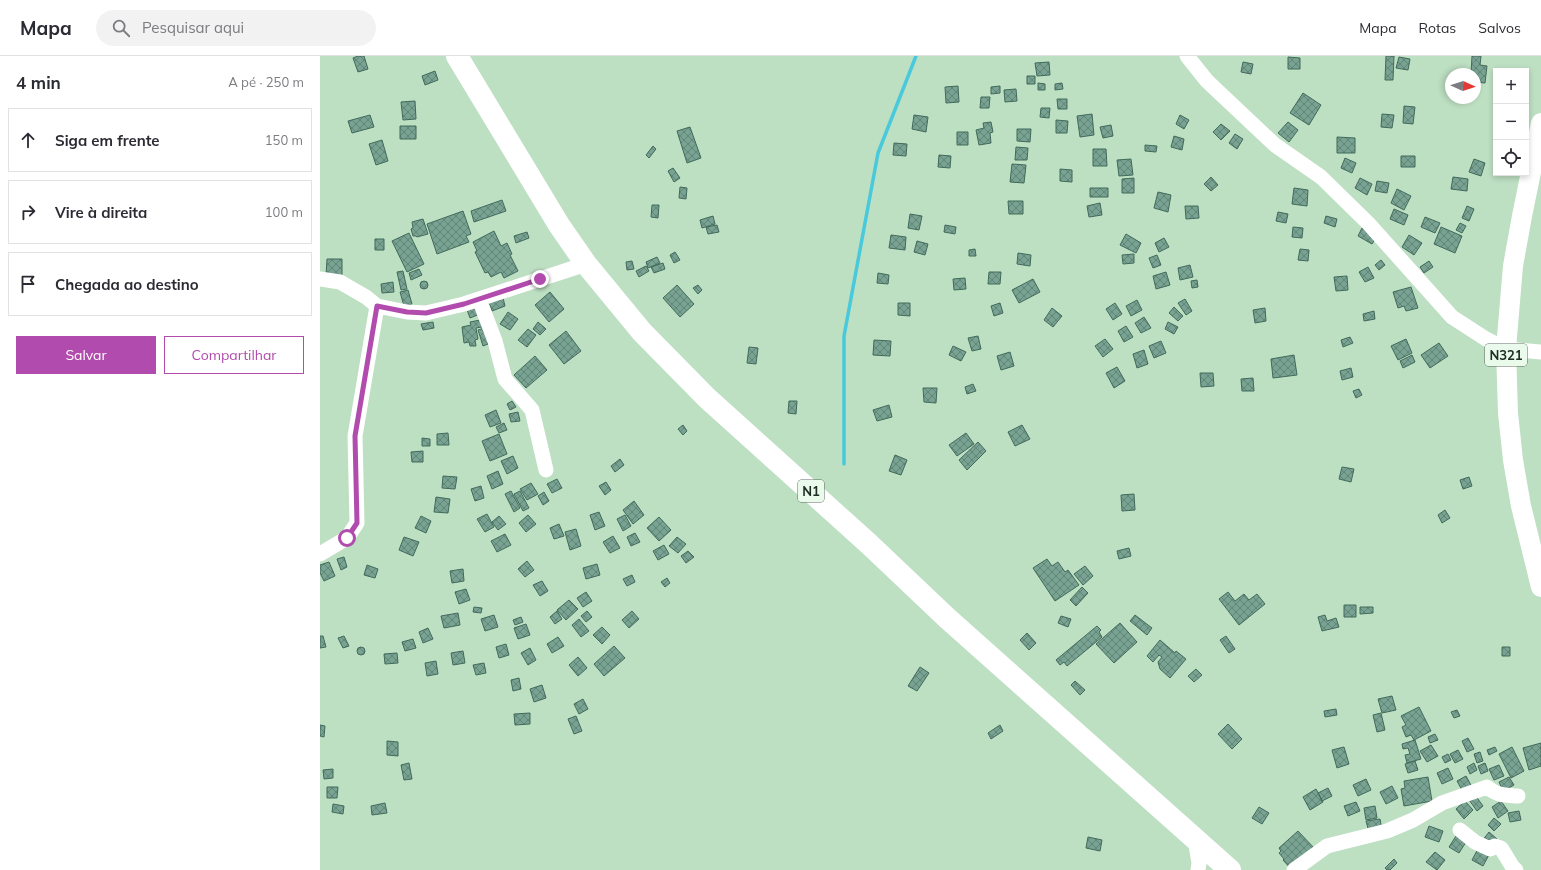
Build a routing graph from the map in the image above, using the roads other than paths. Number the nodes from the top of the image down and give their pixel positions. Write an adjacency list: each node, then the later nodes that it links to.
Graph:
1 (457, 56): 4 (highway, N1)
2 (1187, 56): 8 (street)
3 (1541, 123): 8 (main road, N321)
4 (586, 264): 6 (street); 15 (highway, N1)
5 (320, 279): 7 (street)
6 (479, 300): 7 (street); 10 (street)
7 (377, 306): 11 (street)
8 (1506, 349): 9 (street); 12 (main road, N321)
9 (1541, 352)
10 (546, 470)
11 (320, 554)
12 (1541, 587)
13 (1518, 796): 19 (street)
14 (1460, 830): 20 (street)
15 (1195, 839): 16 (highway, N1); 17 (street)
16 (1209, 863): 18 (highway, N1)
17 (1198, 870)
18 (1230, 870)
19 (1294, 870)
20 (1516, 870)

